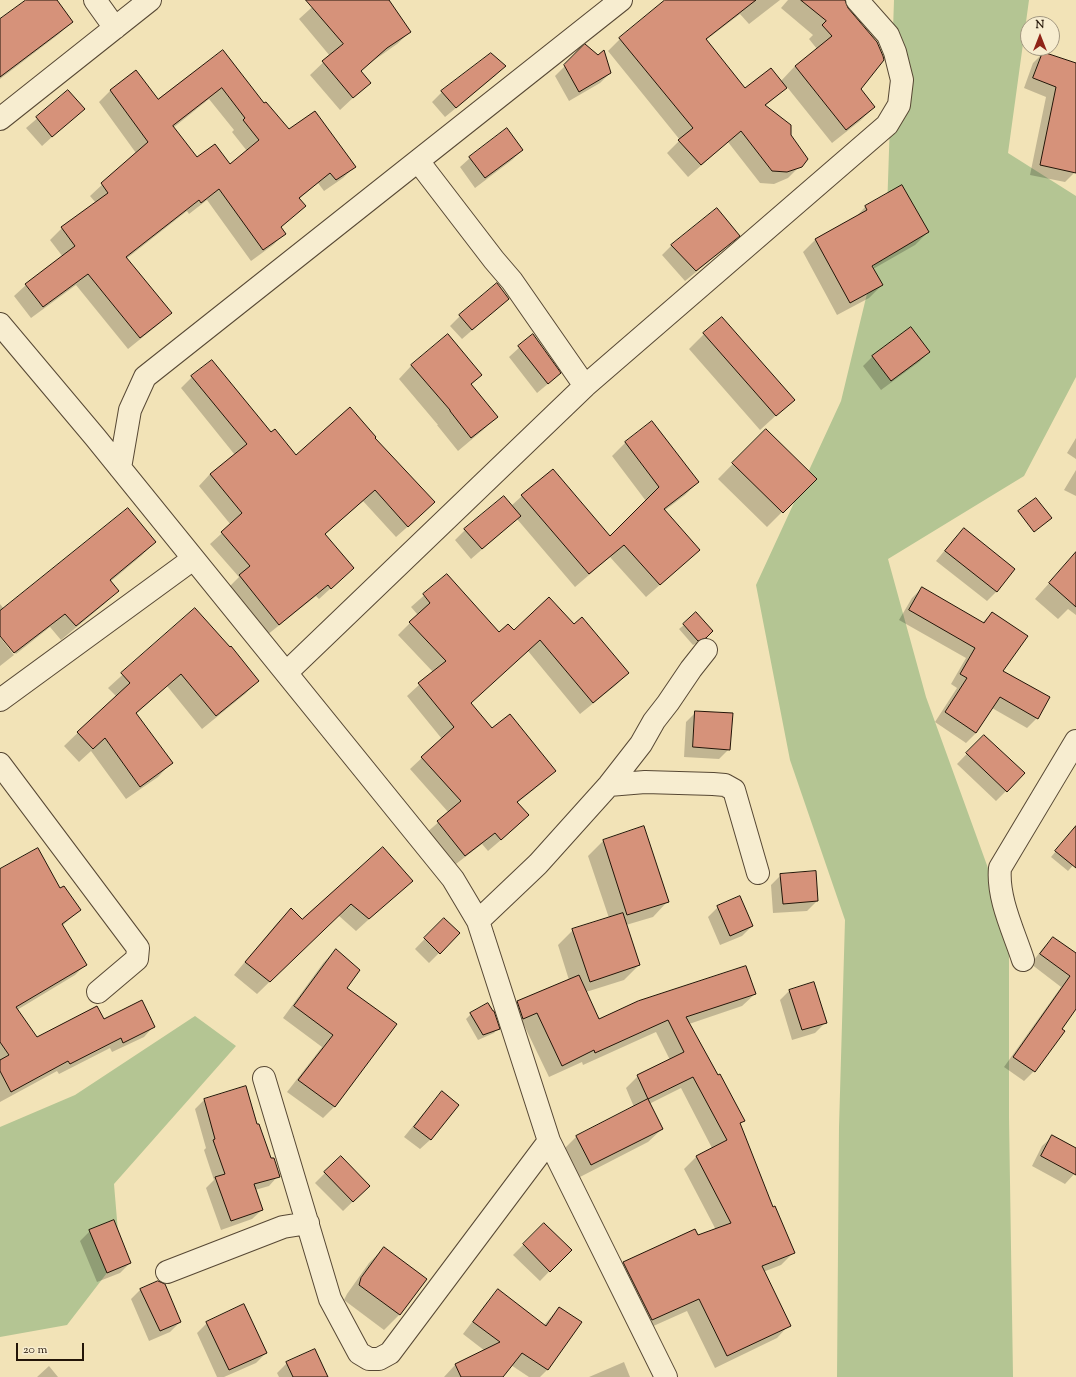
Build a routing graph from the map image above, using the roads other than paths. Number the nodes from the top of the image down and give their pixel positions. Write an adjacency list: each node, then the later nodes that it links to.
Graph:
1 (95, 0): 5 (street)
2 (150, 0): 5 (street)
3 (621, 0): 7 (street)
4 (857, 0): 9 (street)
5 (115, 28): 6 (street)
6 (0, 119)
7 (418, 161): 9 (street); 10 (street)
8 (0, 324): 10 (street)
9 (585, 386): 13 (street)
10 (120, 468): 11 (street)
11 (193, 559): 13 (street); 14 (street)
12 (706, 650): 17 (street)
13 (287, 672): 19 (street)
14 (0, 700)
15 (1076, 741): 20 (street)
16 (0, 764): 21 (street)
17 (609, 785): 18 (street); 19 (street)
18 (758, 873)
19 (478, 921): 23 (street)
20 (1023, 960)
21 (98, 992)
22 (264, 1078): 24 (street)
23 (549, 1141): 24 (street); 26 (street)
24 (308, 1224): 25 (street)
25 (167, 1272)
26 (666, 1377)

